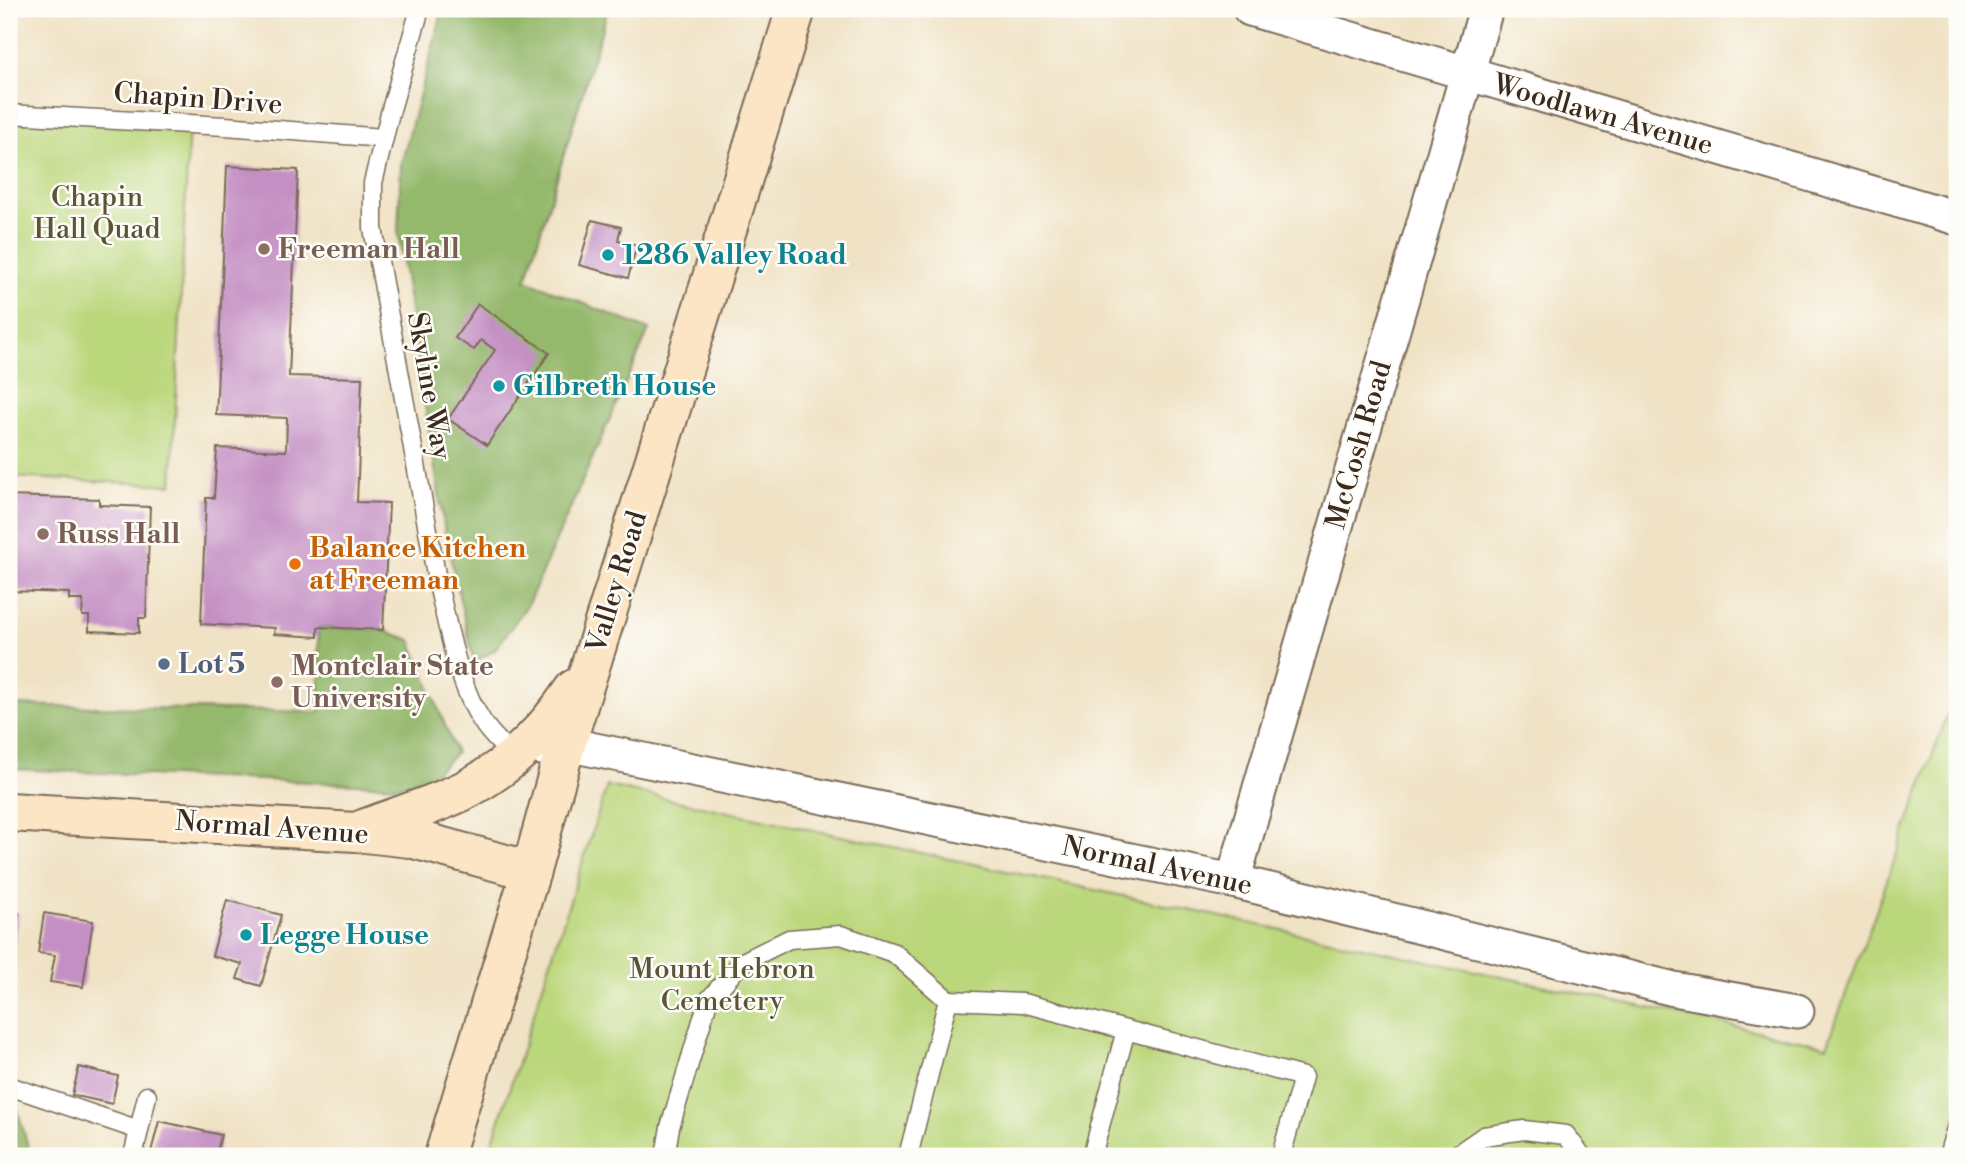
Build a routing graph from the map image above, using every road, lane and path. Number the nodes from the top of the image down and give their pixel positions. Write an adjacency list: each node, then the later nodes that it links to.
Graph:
1 (420, 9): 7 (lane, Skyline Way)
2 (796, 9): 9 (main road, Valley Road)
3 (1250, 9): 5 (street, Woodlawn Avenue)
4 (1486, 9): 5 (street, McCosh Road)
5 (1466, 75): 8 (street, Woodlawn Avenue); 15 (street, McCosh Road)
6 (9, 114): 7 (lane, Chapin Drive)
7 (384, 138): 11 (lane, Skyline Way)
8 (1957, 219)
9 (592, 662): 10 (main road, Valley Road); 11 (main road)
10 (566, 744): 11 (street, Normal Avenue); 14 (main road, Valley Road); 15 (street, Normal Avenue)
11 (515, 758): 13 (main road)
12 (9, 812): 13 (main road, Normal Avenue)
13 (356, 832): 14 (main road, Normal Avenue)
14 (531, 871): 24 (main road, Valley Road)
15 (1233, 881): 17 (street, Normal Avenue)
16 (948, 1000): 18 (lane); 25 (lane); 26 (lane)
17 (1797, 1011)
18 (1126, 1030): 27 (lane); 28 (lane)
19 (9, 1086): 22 (lane)
20 (147, 1096): 22 (lane)
21 (1957, 1125): 31 (lane)
22 (139, 1130): 23 (lane)
23 (133, 1156)
24 (444, 1156)
25 (665, 1156)
26 (908, 1156)
27 (1092, 1156)
28 (1282, 1156)
29 (1455, 1156): 30 (lane)
30 (1582, 1156)
31 (1948, 1156)

